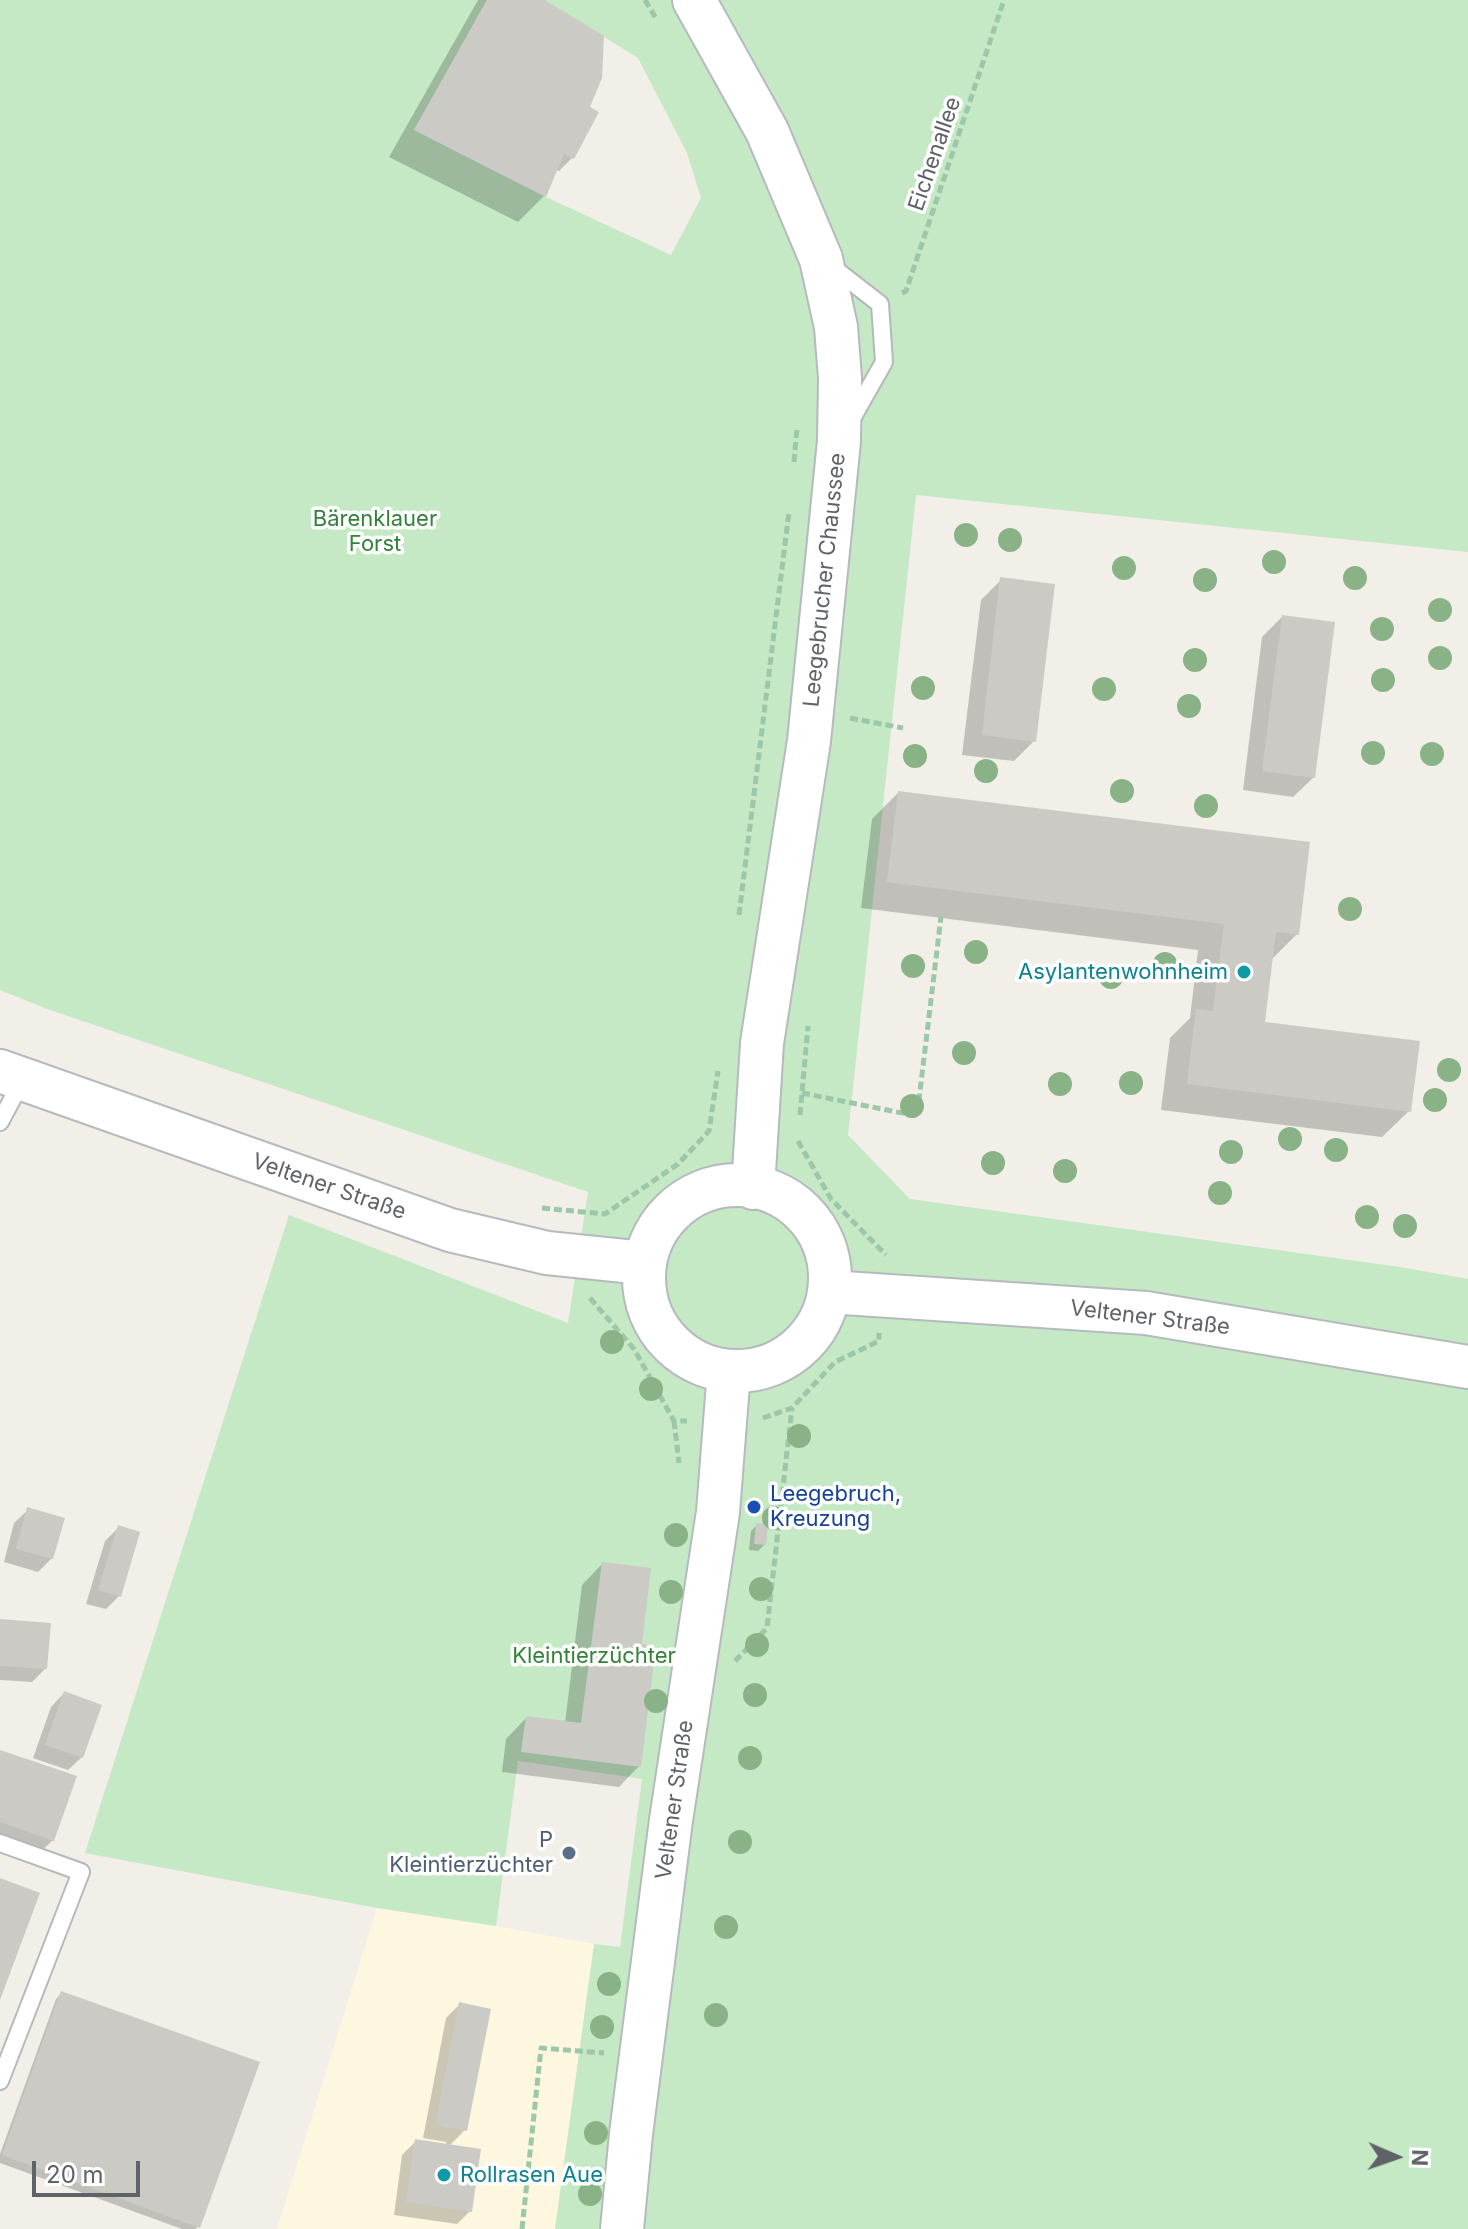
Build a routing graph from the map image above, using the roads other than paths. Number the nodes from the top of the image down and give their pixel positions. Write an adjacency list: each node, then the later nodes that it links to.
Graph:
1 (694, 0): 2 (street, Leegebrucher Chaussee)
2 (821, 259): 3 (street, Leegebrucher Chaussee); 3 (lane)
3 (839, 441): 6 (street, Leegebrucher Chaussee)
4 (11, 1076): 5 (lane, Veltener Straße); 7 (street, Veltener Straße)
5 (0, 1122)
6 (753, 1188): 7 (street); 8 (street)
7 (644, 1263): 10 (street)
8 (829, 1292): 9 (street, Veltener Straße); 10 (street)
9 (1468, 1367)
10 (729, 1371): 13 (street, Veltener Straße)
11 (0, 1843): 12 (lane)
12 (0, 2081)
13 (622, 2229)

